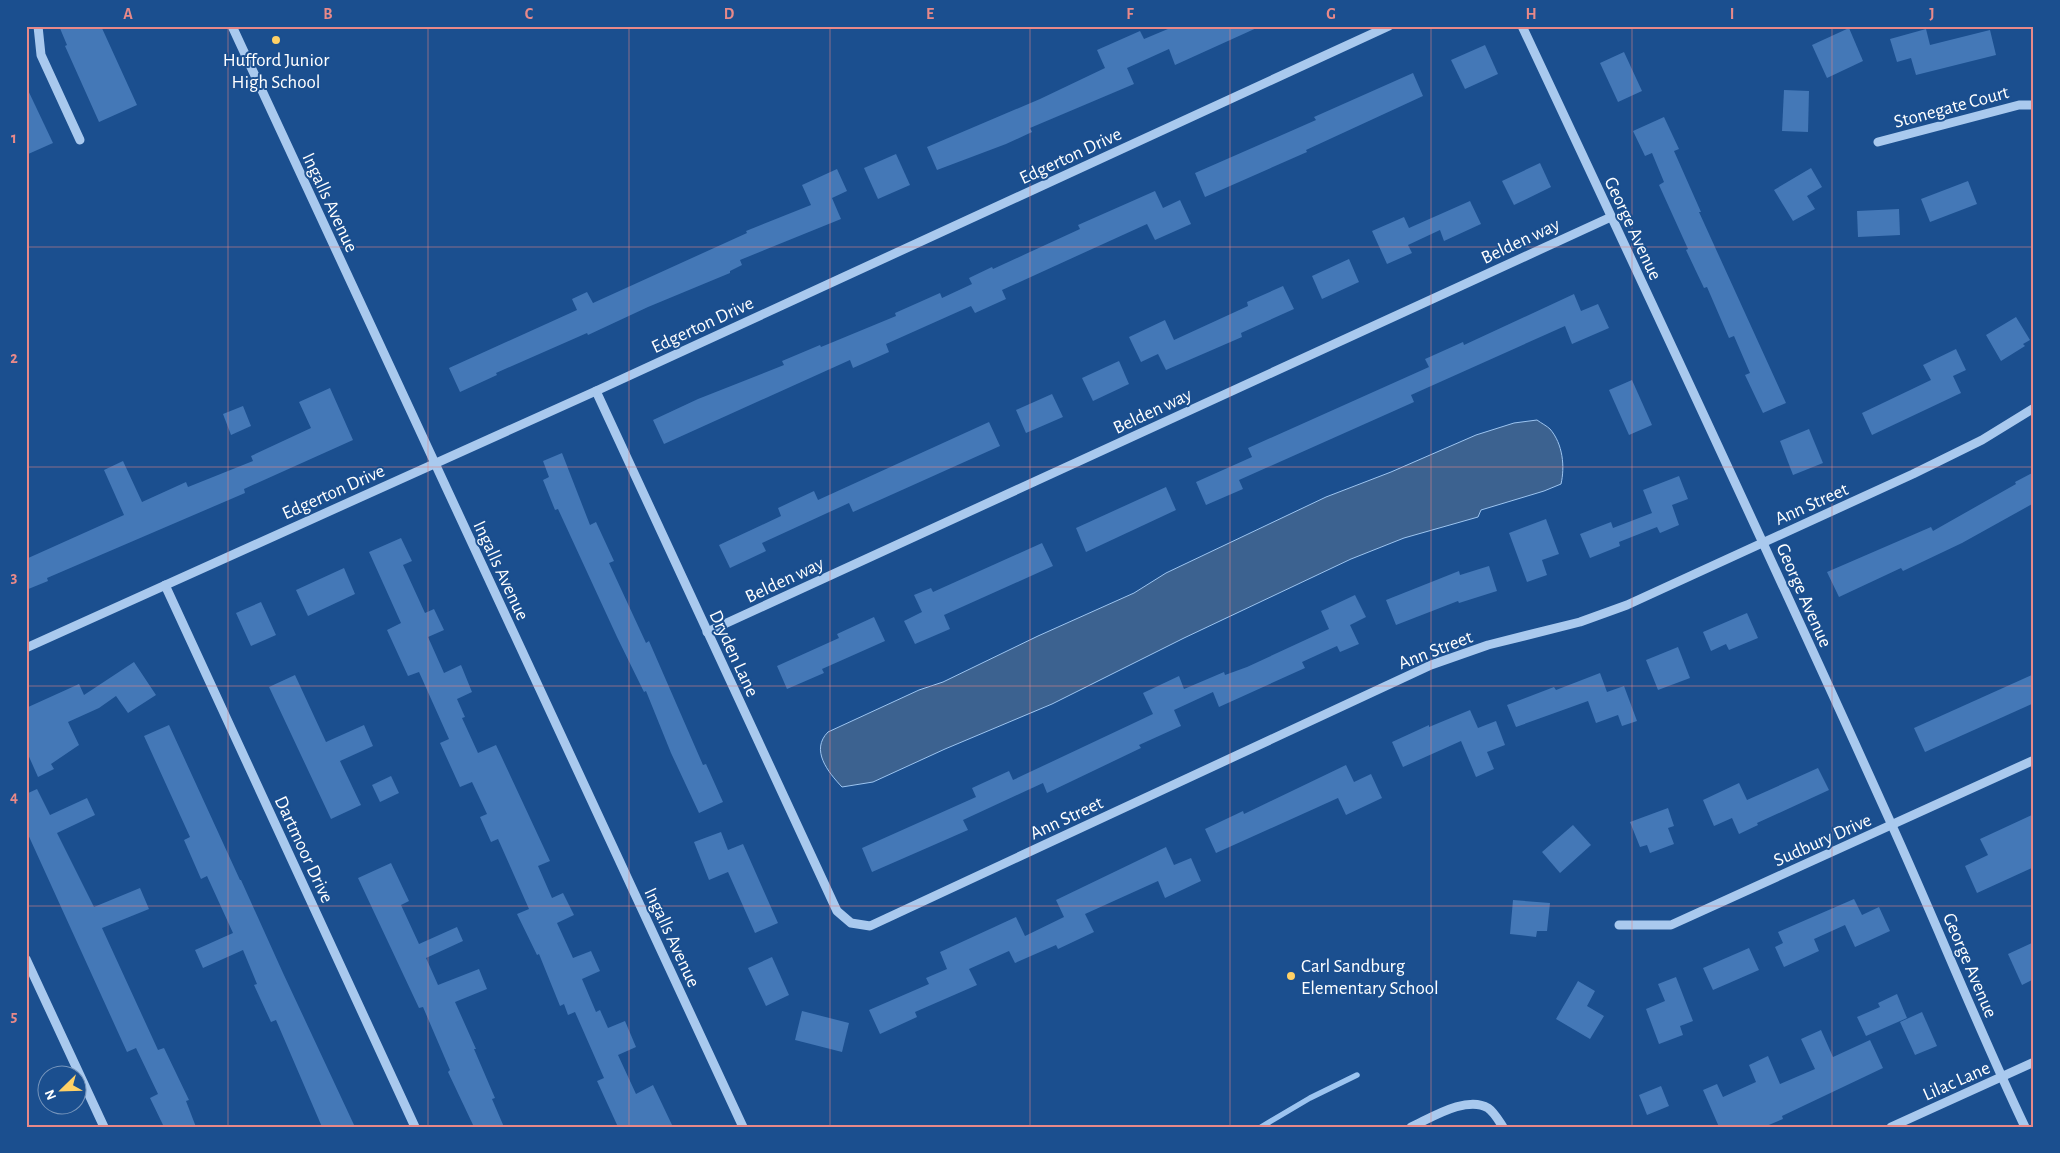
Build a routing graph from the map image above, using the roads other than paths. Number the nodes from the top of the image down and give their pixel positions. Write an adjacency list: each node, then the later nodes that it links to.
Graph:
1 (38, 26): 6 (street)
2 (232, 26): 11 (street, Ingalls Avenue)
3 (1389, 26): 9 (street, Edgerton Drive)
4 (1522, 26): 8 (street, George Avenue)
5 (2034, 104): 7 (street, Stonegate Court)
6 (80, 140)
7 (1878, 142)
8 (1611, 217): 12 (street, George Avenue); 14 (street, Belden way)
9 (596, 391): 11 (street, Edgerton Drive); 14 (street, Dryden Lane)
10 (2034, 408): 12 (street, Ann Street)
11 (434, 464): 13 (street, Edgerton Drive); 25 (street, Ingalls Avenue)
12 (1763, 542): 17 (street, George Avenue); 18 (street, Ann Street)
13 (165, 585): 15 (street, Edgerton Drive); 24 (street, Dartmoor Drive)
14 (707, 632): 18 (street, Dryden Lane)
15 (26, 648)
16 (2034, 760): 17 (street, Sudbury Drive)
17 (1892, 825): 19 (street, Sudbury Drive); 22 (street, George Avenue)
18 (851, 923)
19 (1619, 925)
20 (26, 959): 23 (street)
21 (2034, 1062): 22 (street, Lilac Lane)
22 (2002, 1077): 28 (street, Lilac Lane); 29 (street, George Avenue)
23 (104, 1127)
24 (415, 1127)
25 (743, 1127)
26 (1411, 1127): 27 (street)
27 (1503, 1127)
28 (1891, 1127)
29 (2025, 1127)

